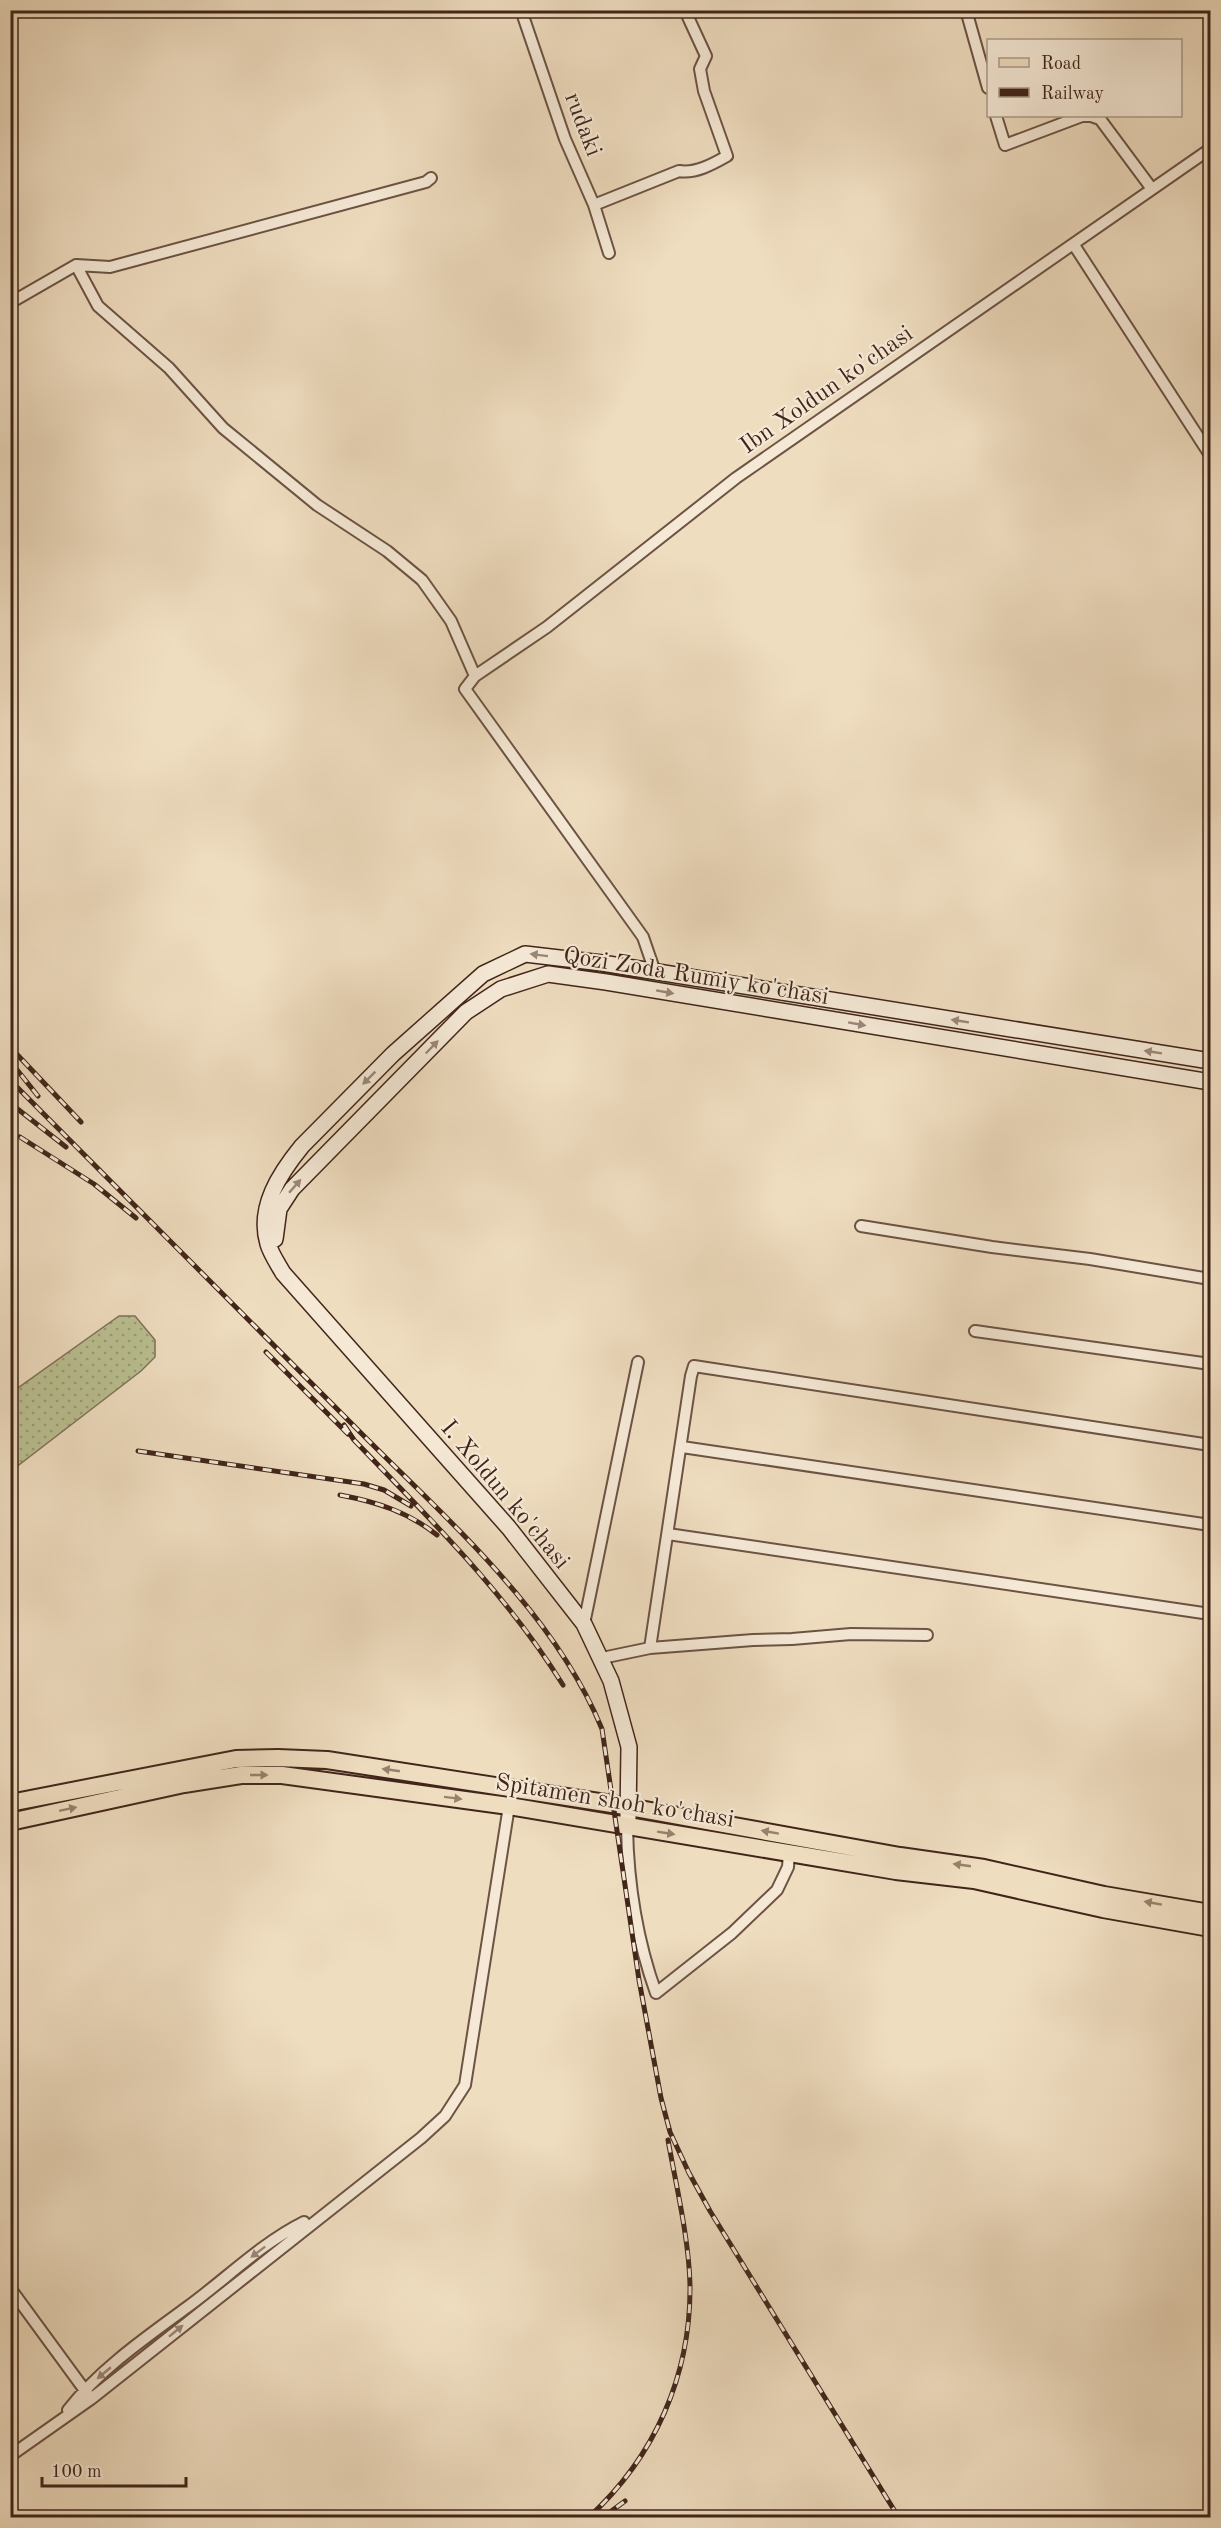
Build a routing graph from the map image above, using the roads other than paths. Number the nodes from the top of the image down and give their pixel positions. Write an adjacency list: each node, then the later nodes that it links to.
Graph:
1 (520, 10): 11 (street, rudaki)
2 (695, 10): 11 (street)
3 (966, 10): 4 (street)
4 (987, 84)
5 (996, 117): 6 (street)
6 (1079, 117)
7 (1094, 117): 10 (street)
8 (1210, 149): 10 (street, Ibn Xoldun ko'chasi)
9 (431, 178): 14 (street)
10 (1152, 189): 12 (street, Ibn Xoldun ko'chasi)
11 (594, 205): 13 (street, rudaki)
12 (1074, 245): 16 (street); 17 (street, Ibn Xoldun ko'chasi)
13 (609, 253)
14 (76, 265): 15 (street); 17 (street)
15 (10, 303)
16 (1210, 455)
17 (475, 676): 18 (street)
18 (655, 972): 19 (street, Qozi Zoda Rumiy ko'chasi, one-way to 18); 22 (street, Qozi Zoda Rumiy ko'chasi, one-way to 22)
19 (1210, 1061)
20 (1210, 1082): 23 (street, Qozi Zoda Rumiy ko'chasi, one-way to 20)
21 (861, 1226): 24 (street)
22 (266, 1229): 23 (street, I. Xoldun ko'chasi)
23 (276, 1260): 33 (street, I. Xoldun ko'chasi)
24 (1210, 1279)
25 (975, 1331): 27 (street)
26 (638, 1362): 33 (street)
27 (1210, 1364)
28 (1210, 1445): 29 (street)
29 (682, 1447): 30 (street); 31 (street)
30 (1210, 1525)
31 (668, 1534): 32 (street); 35 (street)
32 (1210, 1614)
33 (584, 1624): 36 (street, I. Xoldun ko'chasi)
34 (927, 1635): 35 (street)
35 (650, 1648): 36 (street)
36 (602, 1658): 39 (street, I. Xoldun ko'chasi)
37 (10, 1803): 39 (main road, Spitamen shoh ko'chasi, one-way to 37)
38 (509, 1806): 40 (main road, Spitamen shoh ko'chasi, one-way to 38); 41 (main road, Spitamen shoh ko'chasi); 46 (street)
39 (629, 1806): 41 (street, I. Xoldun ko'chasi); 43 (main road, Spitamen shoh ko'chasi, one-way to 39)
40 (10, 1822)
41 (627, 1827): 42 (main road, Spitamen shoh ko'chasi, one-way to 42); 42 (street)
42 (789, 1852): 44 (main road, Spitamen shoh ko'chasi)
43 (1210, 1913)
44 (1210, 1928)
45 (10, 2288): 46 (street)
46 (88, 2395): 47 (street)
47 (10, 2456)

